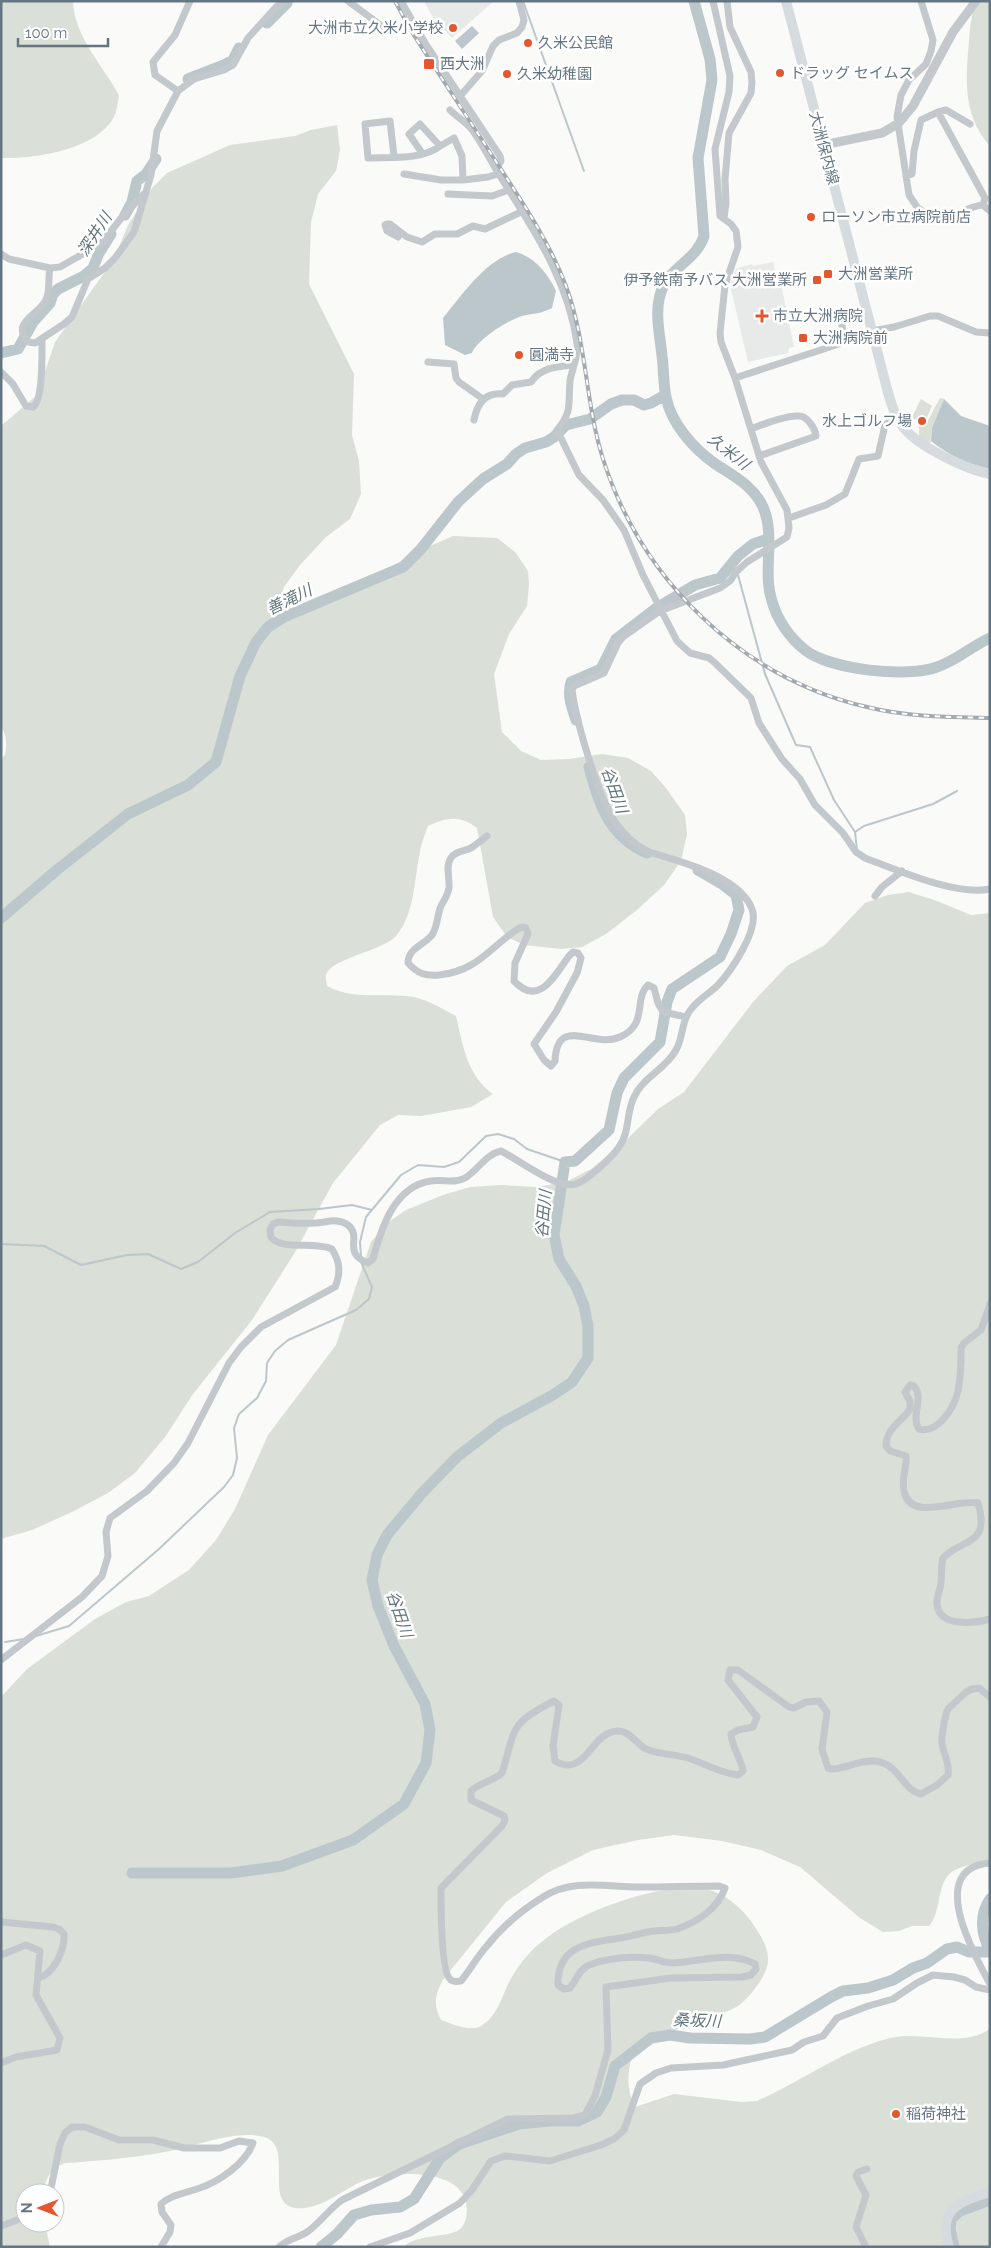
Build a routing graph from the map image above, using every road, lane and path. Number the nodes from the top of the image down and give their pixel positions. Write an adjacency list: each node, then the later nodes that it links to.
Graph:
1 (190, 1): 12 (street)
2 (285, 1): 12 (street)
3 (348, 1): 11 (street)
4 (401, 1): 13 (street)
5 (519, 1): 13 (street)
6 (727, 1): 32 (street)
7 (786, 1): 18 (main road, 大洲保内線)
8 (921, 1): 16 (street)
9 (976, 1): 16 (street)
10 (714, 3): 32 (street)
11 (405, 32)
12 (178, 91): 27 (street)
13 (461, 95): 22 (street)
14 (450, 110): 22 (street)
15 (938, 112): 17 (street); 24 (street); 29 (street)
16 (899, 123): 18 (street); 24 (street)
17 (970, 124)
18 (824, 145): 36 (main road, 大洲保内線)
19 (440, 146): 20 (street); 20 (street); 25 (street)
20 (422, 153): 21 (street)
21 (394, 156): 21 (street)
22 (497, 172): 25 (street); 26 (street)
23 (404, 174): 25 (street)
24 (906, 176): 29 (street)
25 (463, 180)
26 (509, 190): 28 (street); 30 (street)
27 (146, 192): 35 (street); 39 (street)
28 (448, 194)
29 (983, 205): 31 (street)
30 (523, 211): 33 (street); 41 (street)
31 (990, 211)
32 (724, 218): 43 (street)
33 (398, 237)
34 (1, 254): 35 (street)
35 (50, 268): 39 (street)
36 (867, 314): 37 (main road, 大洲保内線); 43 (street)
37 (872, 331): 38 (street); 45 (main road, 大洲保内線)
38 (990, 333)
39 (42, 340): 42 (street)
40 (428, 362): 44 (street)
41 (574, 365): 44 (street); 51 (street)
42 (1, 372)
43 (735, 378): 47 (street)
44 (483, 399): 46 (street)
45 (896, 417): 49 (main road, 大洲保内線); 50 (street)
46 (474, 420)
47 (751, 429): 48 (street); 48 (street)
48 (759, 456): 50 (street)
49 (990, 474)
50 (789, 518): 51 (street)
51 (660, 611): 53 (street); 56 (street)
52 (487, 836): 56 (street)
53 (902, 872): 54 (street); 55 (street)
54 (990, 889)
55 (875, 896)
56 (686, 1017): 59 (street)
57 (990, 1304): 58 (street)
58 (990, 1620)
59 (1, 1660)
60 (990, 1698): 74 (street)
61 (990, 1863): 65 (street)
62 (1, 1922): 64 (street)
63 (1, 1955): 64 (street)
64 (38, 1978): 67 (street)
65 (990, 1984)
66 (990, 1990): 75 (street)
67 (1, 2063)
68 (867, 2170): 76 (street)
69 (52, 2183): 73 (street)
70 (990, 2192): 77 (main road)
71 (15, 2221): 72 (street)
72 (1, 2226)
73 (161, 2247)
74 (279, 2247)
75 (370, 2247)
76 (866, 2247)
77 (949, 2247)

